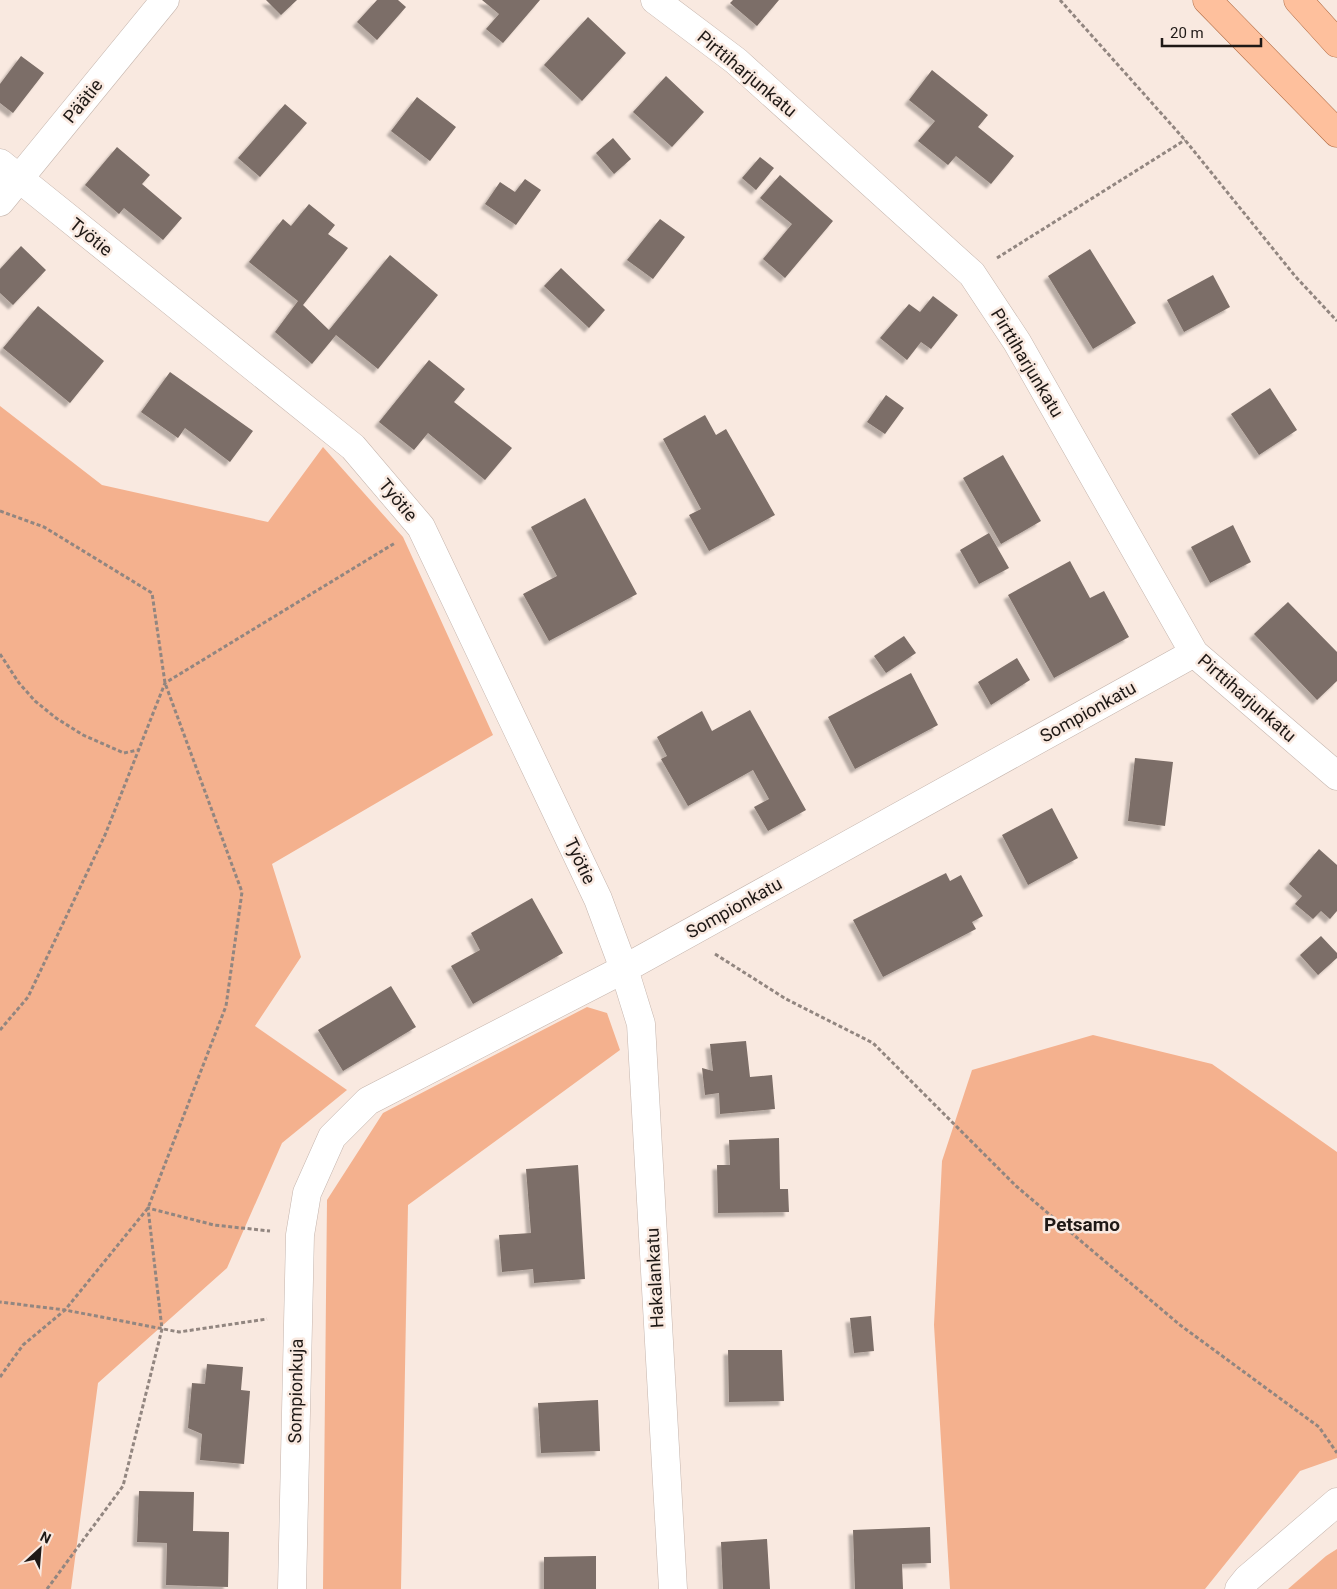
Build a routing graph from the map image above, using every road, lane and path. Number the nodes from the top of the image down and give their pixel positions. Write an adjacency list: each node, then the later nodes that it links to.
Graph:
1 (165, 0): 9 (street, Päätie)
2 (655, 0): 11 (street, Pirttiharjunkatu)
3 (1060, 0): 8 (path)
4 (1207, 0): 7 (main road)
5 (1298, 0): 6 (main road)
6 (1337, 43)
7 (1337, 133)
8 (1185, 140): 11 (path); 12 (path)
9 (10, 171): 10 (street, Päätie); 14 (street, Työtie)
10 (0, 202)
11 (972, 274): 15 (street, Pirttiharjunkatu)
12 (1337, 321)
13 (0, 510): 17 (path)
14 (421, 528): 17 (path); 21 (street, Työtie)
15 (1194, 653): 19 (street, Pirttiharjunkatu); 20 (street, Sompionkatu)
16 (0, 654): 18 (path)
17 (165, 683): 18 (path); 24 (path)
18 (138, 750): 22 (path)
19 (1337, 776)
20 (685, 936): 21 (street, Sompionkatu); 31 (path)
21 (624, 969): 23 (street, Sompionkatu); 35 (street, Hakalankatu)
22 (0, 1030)
23 (307, 1193): 25 (street, Sompionkuja)
24 (148, 1208): 25 (path); 27 (path); 29 (path)
25 (300, 1235): 28 (street, Sompionkuja)
26 (0, 1302): 27 (path)
27 (65, 1310): 29 (path); 30 (path)
28 (298, 1314): 29 (path); 34 (street, Sompionkuja)
29 (162, 1329): 33 (path)
30 (0, 1378)
31 (1337, 1453)
32 (1337, 1502): 36 (street)
33 (47, 1589)
34 (292, 1589)
35 (673, 1589)
36 (1239, 1589)

